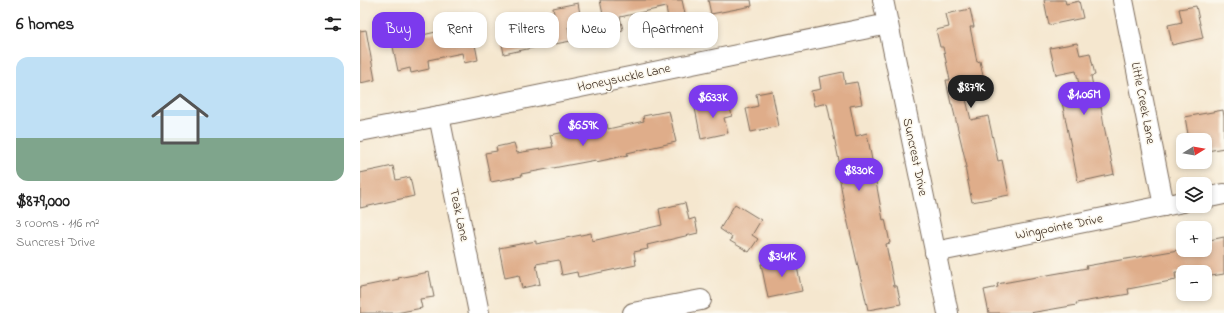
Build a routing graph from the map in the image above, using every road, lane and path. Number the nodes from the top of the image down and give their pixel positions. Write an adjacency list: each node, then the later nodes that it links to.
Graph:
1 (883, 0): 3 (street, Suncrest Drive)
2 (1123, 0): 8 (street, Little Creek Lane)
3 (888, 24): 4 (street, Honeysuckle Lane); 9 (street, Suncrest Drive)
4 (439, 116): 5 (street, Honeysuckle Lane); 11 (street, Teak Lane)
5 (360, 131)
6 (1224, 194): 7 (street)
7 (1212, 197)
8 (1174, 204): 9 (street, Wingpointe Drive)
9 (935, 252): 13 (street, Suncrest Drive)
10 (701, 300): 12 (street)
11 (479, 313)
12 (633, 313)
13 (948, 313)

